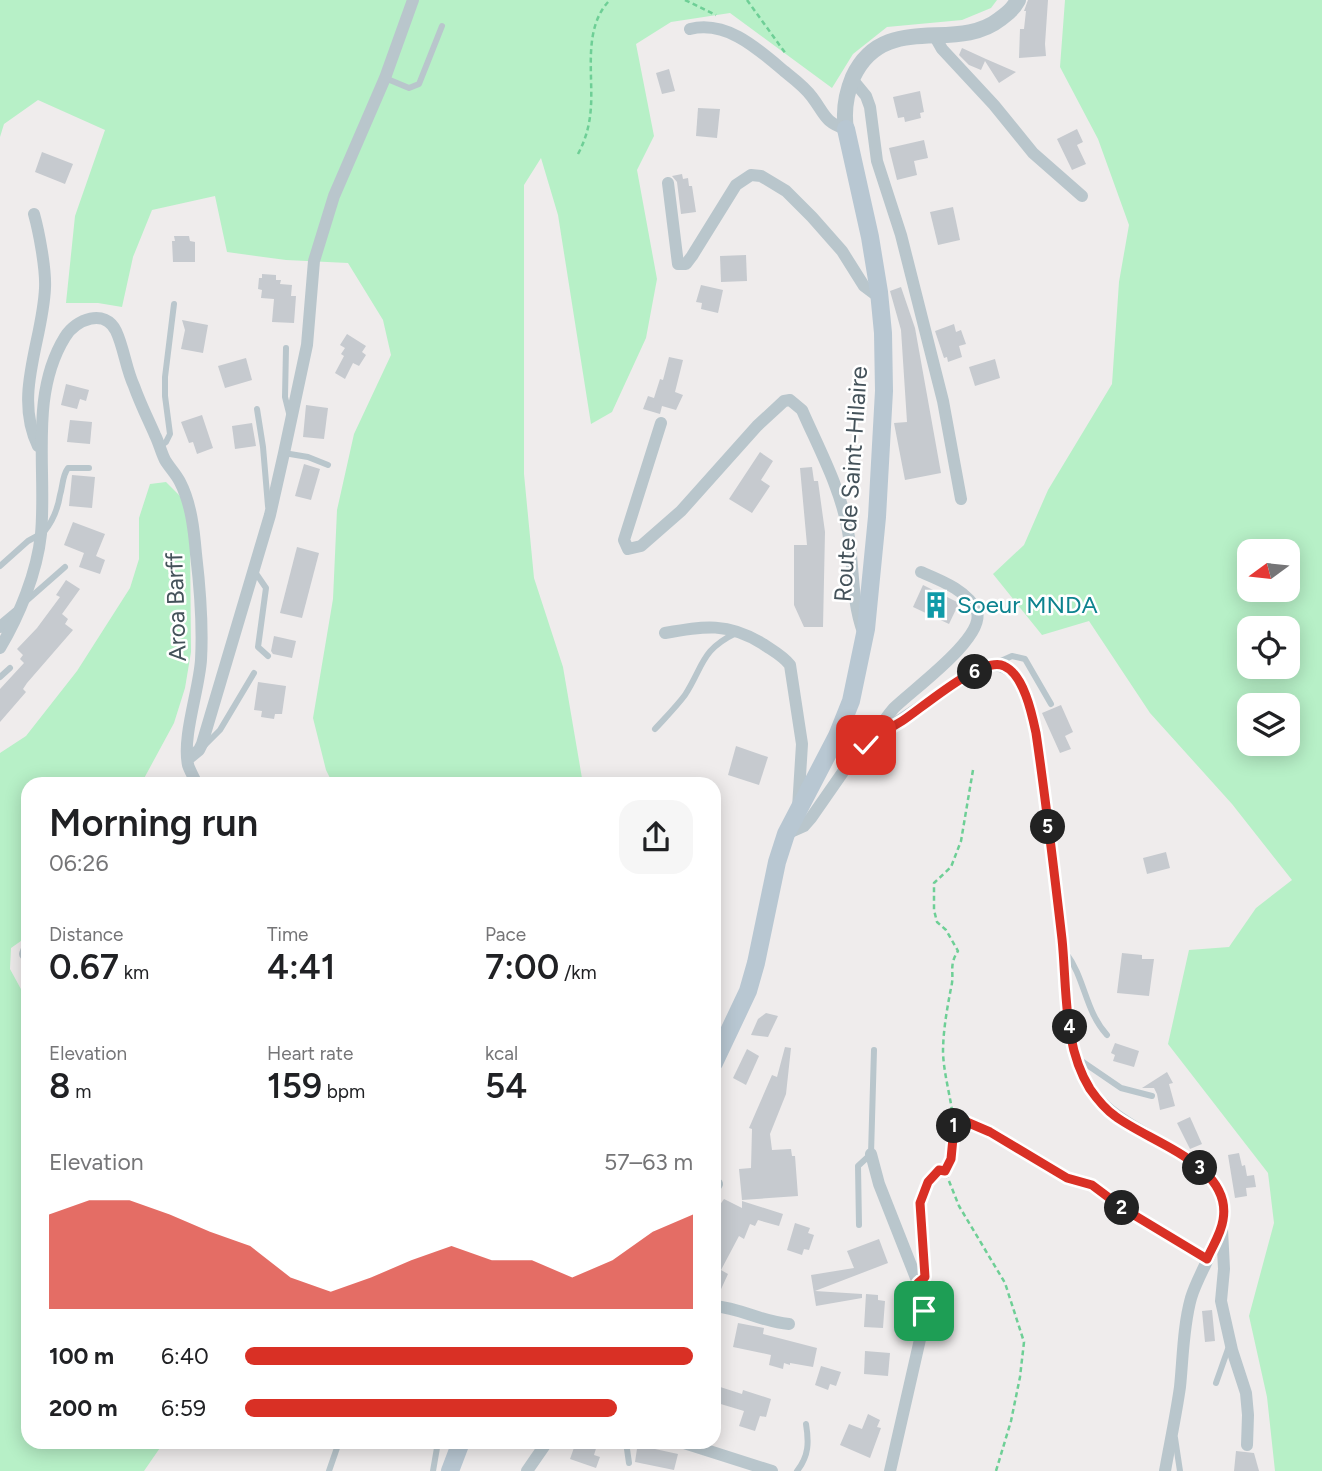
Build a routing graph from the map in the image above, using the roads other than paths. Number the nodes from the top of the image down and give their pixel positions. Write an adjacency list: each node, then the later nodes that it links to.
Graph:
1 (413, 0): 6 (street, Aroa Barff)
2 (1018, 0): 5 (street, Route de Saint-Hilaire)
3 (442, 26): 6 (lane)
4 (690, 29): 8 (street)
5 (934, 34): 7 (street, Route de Saint-Hilaire); 10 (street)
6 (385, 78): 16 (street, Aroa Barff)
7 (852, 79): 8 (street, Route de Saint-Hilaire); 23 (street)
8 (846, 129): 12 (main road, Route de Saint-Hilaire)
9 (668, 183): 12 (street)
10 (1082, 196)
11 (34, 214): 18 (street)
12 (880, 298): 34 (main road, Route de Saint-Hilaire)
13 (174, 304): 19 (lane)
14 (286, 348): 16 (lane)
15 (257, 409): 24 (lane, Aroa Barff)
16 (291, 418): 20 (street, Aroa Barff)
17 (661, 423): 34 (street)
18 (42, 453): 19 (street, Aroa Barff); 25 (street)
19 (162, 453): 45 (street, Aroa Barff)
20 (284, 453): 21 (lane); 24 (street, Aroa Barff)
21 (328, 465)
22 (89, 468): 25 (lane)
23 (961, 499)
24 (270, 515): 28 (street, Aroa Barff)
25 (41, 535): 26 (lane); 30 (street)
26 (0, 566)
27 (65, 568): 30 (lane)
28 (254, 570): 36 (lane); 44 (street, Aroa Barff)
29 (921, 572): 43 (street)
30 (19, 609): 31 (street); 35 (street)
31 (0, 627)
32 (738, 632): 33 (street); 42 (lane); 47 (street)
33 (665, 633)
34 (865, 636): 47 (main road, Route de Saint-Hilaire)
35 (0, 648)
36 (268, 656)
37 (989, 666): 41 (lane); 43 (street); 49 (street)
38 (10, 668): 40 (lane)
39 (254, 673): 44 (lane)
40 (0, 677)
41 (1051, 704)
42 (655, 729)
43 (873, 738): 48 (street)
44 (199, 750): 45 (street)
45 (188, 759): 46 (street, Aroa Barff)
46 (194, 777)
47 (798, 809): 48 (main road, Route de Saint-Hilaire)
48 (786, 834): 51 (main road, Route de Saint-Hilaire)
49 (1063, 948): 50 (lane); 53 (street)
50 (1107, 1035)
51 (721, 1048)
52 (874, 1051): 55 (lane)
53 (1076, 1056): 54 (lane); 57 (street)
54 (1152, 1096)
55 (871, 1154): 56 (lane); 78 (street)
56 (859, 1225)
57 (1222, 1226): 60 (street); 63 (street)
58 (721, 1307): 59 (street)
59 (789, 1324)
60 (1230, 1343): 61 (lane); 64 (street)
61 (1216, 1383)
62 (806, 1424): 77 (lane)
63 (1172, 1430): 79 (street); 80 (lane)
64 (1247, 1445)
65 (336, 1449): 72 (lane)
66 (437, 1449): 73 (lane)
67 (458, 1449): 74 (main road)
68 (542, 1449): 75 (street)
69 (627, 1449): 71 (lane)
70 (703, 1449): 76 (street)
71 (629, 1463)
72 (328, 1471)
73 (433, 1471)
74 (450, 1471)
75 (527, 1471)
76 (772, 1471)
77 (797, 1471)
78 (890, 1471)
79 (1165, 1471)
80 (1180, 1471)

